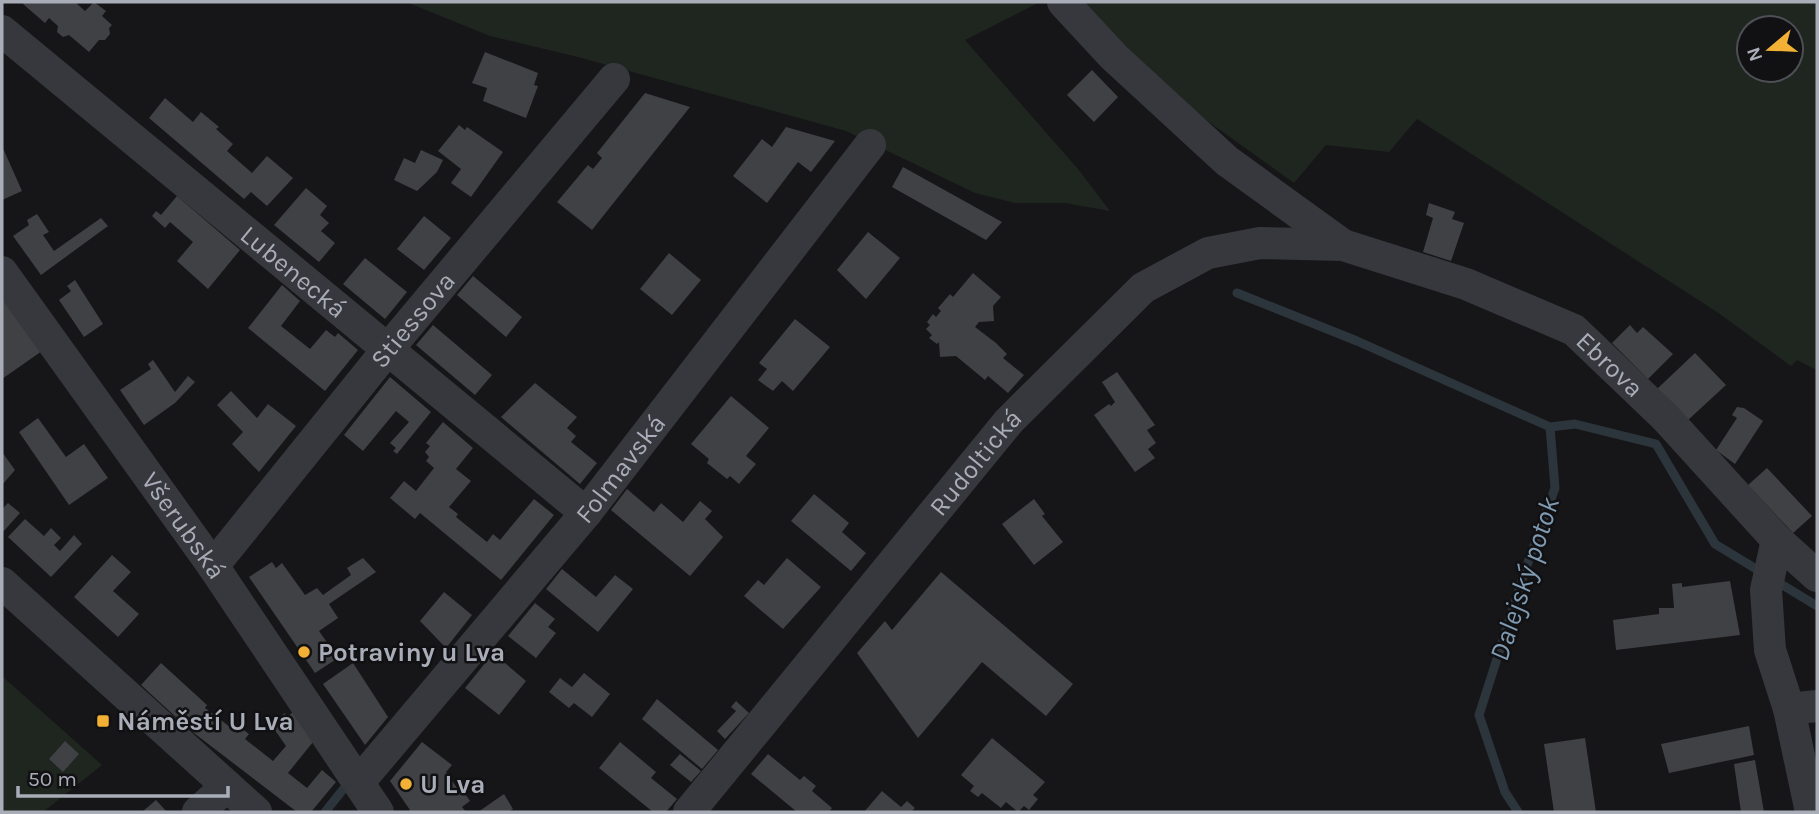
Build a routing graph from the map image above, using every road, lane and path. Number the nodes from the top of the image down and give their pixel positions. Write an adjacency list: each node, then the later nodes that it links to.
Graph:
1 (1063, 2): 5 (street)
2 (2, 31): 7 (street, Lubenecká)
3 (614, 79): 7 (street, Stiessova)
4 (870, 145): 8 (street, Folmavská)
5 (1343, 245): 9 (street, Ebrova); 19 (street, Rudoltická)
6 (2, 272): 10 (street, Všerubská)
7 (388, 349): 8 (street, Lubenecká); 10 (street, Stiessova)
8 (586, 513): 14 (street, Folmavská)
9 (1774, 549): 11 (street, Ebrova); 13 (street)
10 (213, 566): 14 (street, Všerubská)
11 (1817, 576)
12 (2, 583): 15 (street)
13 (1803, 708): 20 (street)
14 (359, 782): 18 (street)
15 (227, 786): 16 (street); 17 (street)
16 (198, 812)
17 (256, 812)
18 (378, 812)
19 (689, 812)
20 (1811, 812)

